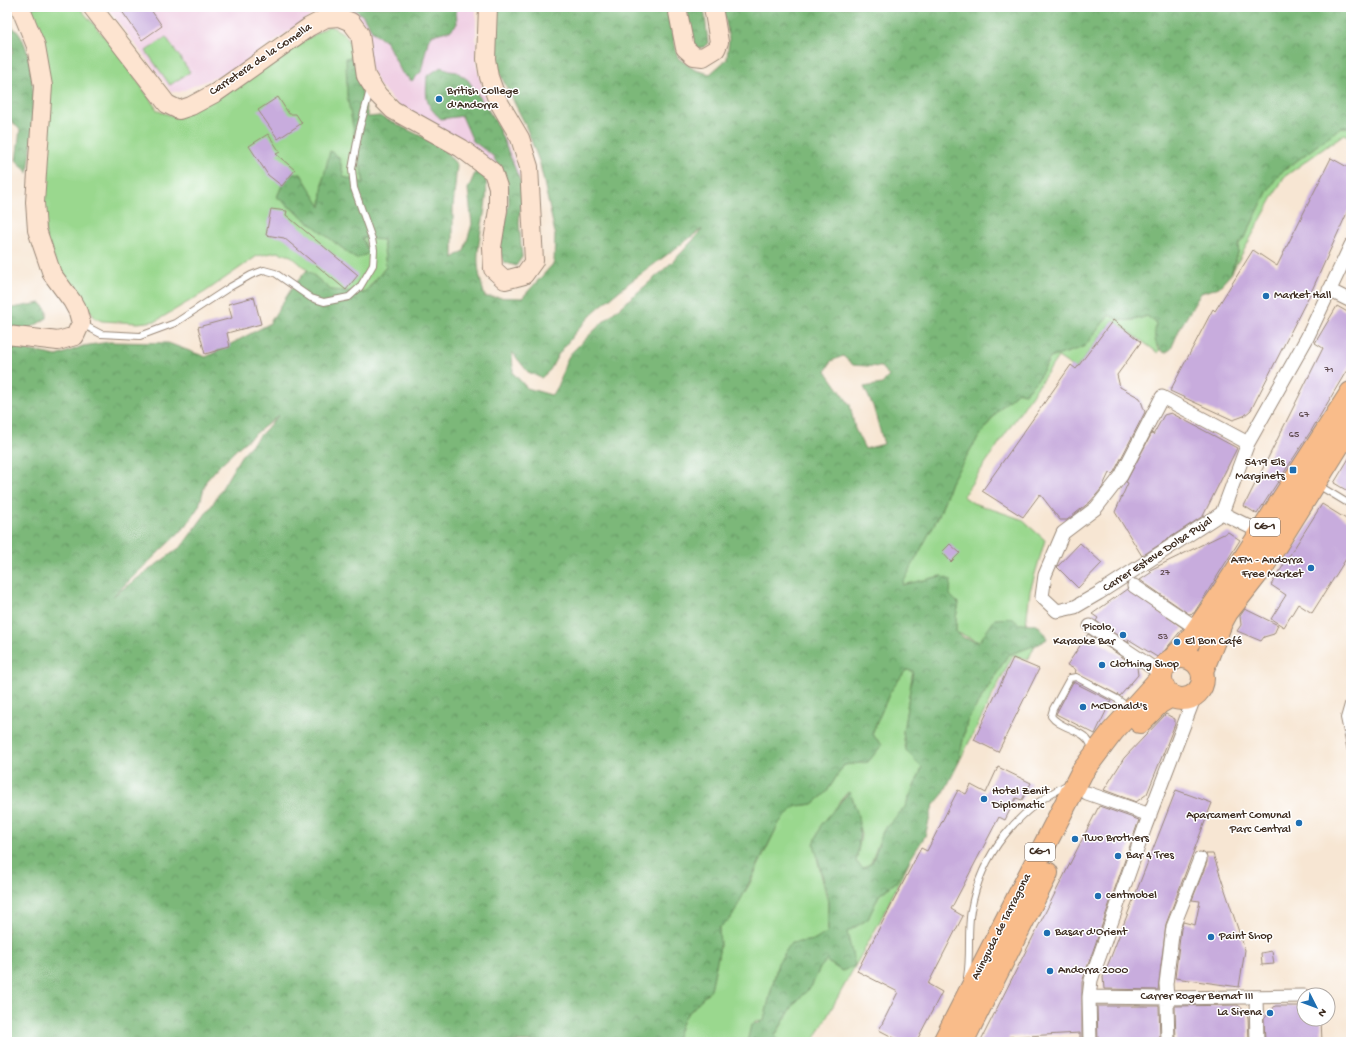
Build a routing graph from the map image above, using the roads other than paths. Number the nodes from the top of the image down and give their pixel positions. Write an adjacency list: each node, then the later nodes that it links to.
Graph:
1 (20, 7): 10 (main road)
2 (92, 7): 6 (main road, Carretera de la Comella)
3 (488, 7): 6 (main road, Carretera de la Comella)
4 (677, 7): 5 (main road)
5 (714, 7)
6 (371, 84): 10 (lane)
7 (1351, 245): 8 (street, Carrer Esteve Dolsa Pujal)
8 (1329, 290): 9 (street); 14 (street, Carrer Esteve Dolsa Pujal)
9 (1351, 301)
10 (81, 323): 11 (main road)
11 (7, 335)
12 (1351, 393): 18 (highway, Avinguda de Tarragona / CG-1)
13 (1351, 425): 15 (highway, CG-1)
14 (1248, 443): 17 (street, Carrer Esteve Dolsa Pujal); 17 (street, Carrer Esteve Dolsa Pujal)
15 (1315, 484): 16 (lane); 22 (highway, CG-1)
16 (1351, 505)
17 (1222, 513): 18 (street)
18 (1262, 533): 21 (highway, Avinguda de Tarragona / CG-1)
19 (1134, 586): 21 (street)
20 (1090, 626): 23 (street)
21 (1198, 629): 23 (highway, Avinguda de Tarragona / CG-1)
22 (1202, 671): 23 (highway); 24 (highway, CG-1)
23 (1167, 677): 24 (highway); 26 (highway, Avinguda de Tarragona / CG-1); 29 (highway, Avinguda de Tarragona / CG-1)
24 (1196, 694): 30 (street)
25 (1351, 694): 27 (lane)
26 (1132, 710): 28 (highway, Avinguda de Tarragona / CG-1); 28 (lane)
27 (1351, 751)
28 (1091, 760): 29 (highway, Avinguda de Tarragona / CG-1)
29 (1082, 787): 30 (street); 36 (highway, Avinguda de Tarragona / CG-1); 36 (lane); 38 (highway, Avinguda de Tarragona / CG-1)
30 (1150, 815): 33 (street)
31 (1200, 859): 35 (street)
32 (1296, 996): 34 (street, Carrer Roger Bernat III)
33 (1089, 997): 35 (street, Carrer Roger Bernat III); 39 (street)
34 (1256, 997): 35 (street, Carrer Roger Bernat III); 41 (street)
35 (1167, 1001): 40 (street)
36 (963, 1002): 37 (highway, Avinguda de Tarragona / CG-1)
37 (944, 1042)
38 (962, 1042)
39 (1090, 1042)
40 (1168, 1042)
41 (1257, 1042)

